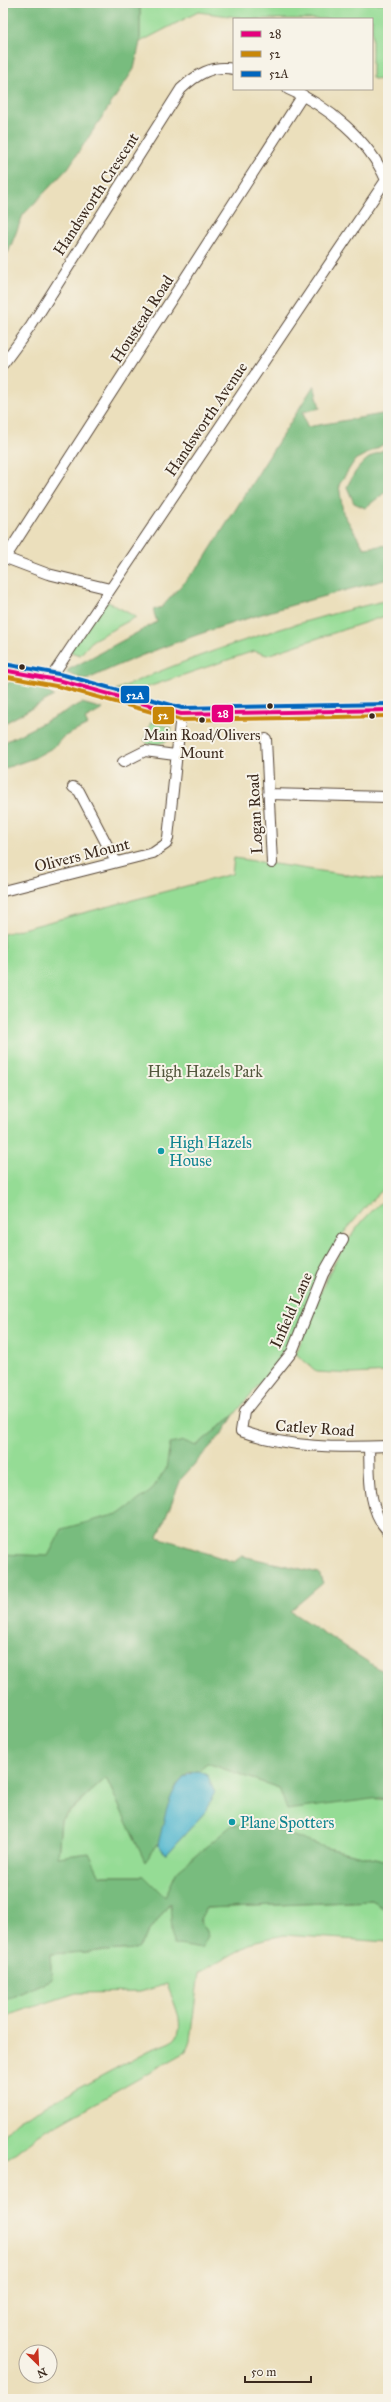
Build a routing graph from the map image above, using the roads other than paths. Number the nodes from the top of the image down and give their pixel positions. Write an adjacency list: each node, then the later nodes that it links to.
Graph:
1 (233, 69): 5 (street, Handsworth Crescent)
2 (290, 90): 3 (street)
3 (302, 95): 4 (street); 6 (street, Houstead Road)
4 (387, 178): 7 (street, Handsworth Avenue)
5 (3, 364)
6 (4, 557): 7 (street)
7 (110, 589): 9 (street, Handsworth Avenue)
8 (3, 670): 9 (main road)
9 (56, 680): 11 (main road)
10 (388, 710): 11 (main road)
11 (181, 714): 13 (street)
12 (266, 739): 16 (street, Logan Road)
13 (175, 755): 14 (street); 18 (street, Olivers Mount)
14 (123, 762)
15 (73, 788): 18 (street)
16 (268, 794): 17 (street); 19 (street, Logan Road)
17 (388, 797)
18 (116, 862): 20 (street, Olivers Mount)
19 (272, 863)
20 (3, 891)
21 (343, 1239): 22 (street, Infield Lane)
22 (241, 1431): 24 (street, Catley Road)
23 (388, 1446): 24 (street, Catley Road)
24 (369, 1447): 25 (street)
25 (388, 1531)

